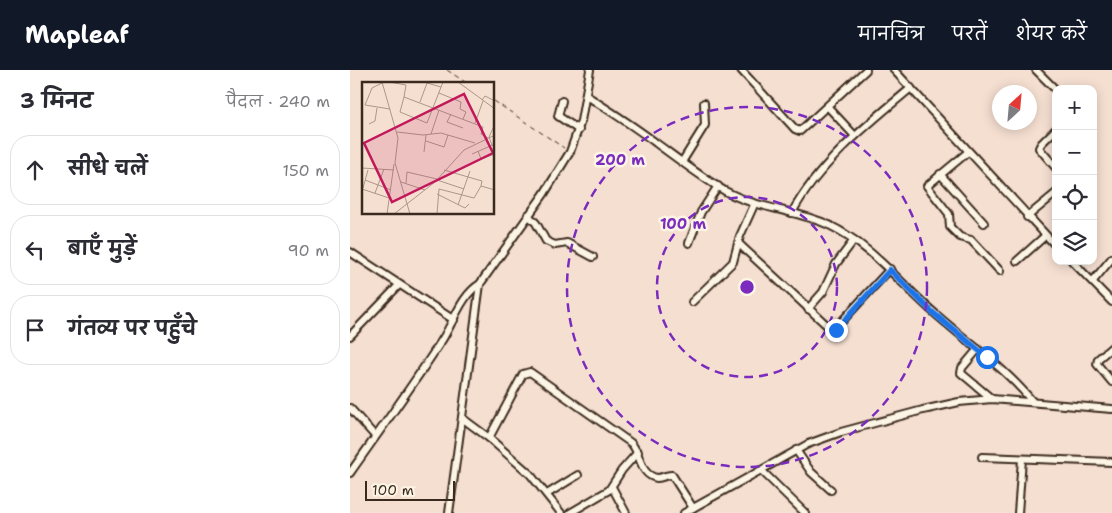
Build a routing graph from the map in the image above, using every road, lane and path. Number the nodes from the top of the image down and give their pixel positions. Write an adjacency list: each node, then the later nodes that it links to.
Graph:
1 (447, 70): 7 (path)
2 (590, 70): 10 (street)
3 (741, 70): 14 (street)
4 (866, 70): 14 (street)
5 (894, 70): 9 (street)
6 (1036, 70): 8 (street)
7 (465, 82)
8 (1052, 86)
9 (911, 88): 17 (street); 19 (street)
10 (587, 96): 15 (street); 20 (street)
11 (562, 101): 15 (street)
12 (495, 102): 18 (path)
13 (704, 104): 20 (street)
14 (828, 106): 17 (street)
15 (579, 130): 18 (street)
16 (1052, 133): 21 (street)
17 (855, 136): 26 (street)
18 (570, 152): 27 (street)
19 (968, 152): 22 (street); 28 (street)
20 (682, 162): 23 (street)
21 (1052, 163)
22 (940, 174): 29 (street); 41 (street)
23 (718, 186): 25 (street); 33 (street)
24 (1052, 196): 28 (street)
25 (754, 205): 26 (street); 34 (street)
26 (792, 213): 31 (street)
27 (528, 215): 36 (street); 43 (street)
28 (1027, 217): 30 (street)
29 (984, 224)
30 (1045, 236): 32 (street); 38 (street)
31 (854, 240): 40 (street); 47 (street)
32 (1052, 242)
33 (689, 243)
34 (738, 243): 45 (street); 47 (street)
35 (350, 252): 44 (street)
36 (593, 257)
37 (1112, 258): 42 (street)
38 (1016, 260)
39 (1076, 265): 42 (street)
40 (890, 270): 47 (street); 51 (street)
41 (1000, 271)
42 (1093, 281): 46 (street)
43 (481, 282): 48 (street); 57 (street)
44 (399, 285): 48 (street); 49 (street)
45 (692, 302)
46 (1112, 302)
47 (808, 309)
48 (454, 320): 58 (street)
49 (350, 336)
50 (1112, 347): 52 (street)
51 (978, 349): 53 (street); 54 (street)
52 (1112, 382)
53 (992, 399): 54 (street); 60 (street)
54 (1032, 401): 56 (street)
55 (350, 408): 58 (street)
56 (1112, 409)
57 (462, 418): 59 (street); 72 (street)
58 (375, 436): 66 (street)
59 (489, 438): 61 (street); 70 (street)
60 (796, 450): 65 (street); 69 (street)
61 (638, 452): 68 (street); 71 (street)
62 (982, 457): 63 (street)
63 (1022, 459): 64 (street); 78 (street)
64 (1112, 462)
65 (761, 470): 71 (street); 77 (street)
66 (350, 473)
67 (578, 475): 70 (street)
68 (612, 487): 74 (street); 75 (street)
69 (831, 490)
70 (547, 494): 73 (street)
71 (693, 510): 76 (street)
72 (449, 513)
73 (561, 513)
74 (570, 513)
75 (626, 513)
76 (684, 513)
77 (805, 513)
78 (1018, 513)

